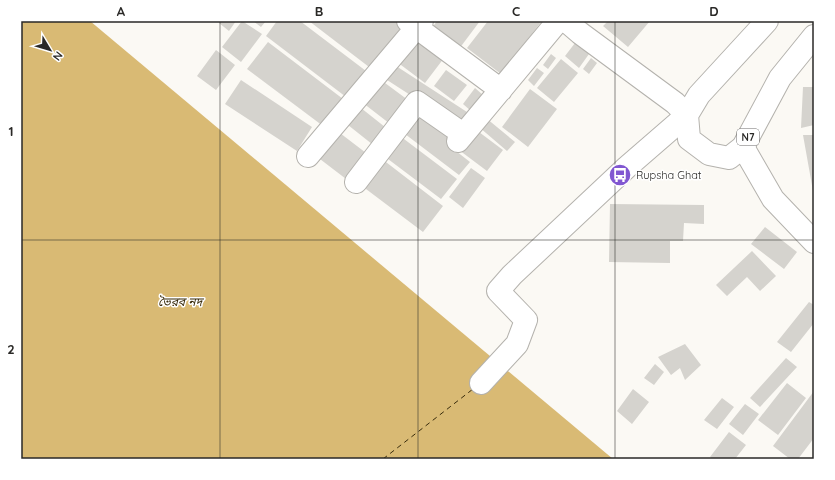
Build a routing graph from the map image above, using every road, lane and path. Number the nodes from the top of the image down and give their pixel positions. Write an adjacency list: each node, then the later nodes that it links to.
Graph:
1 (558, 21): 6 (main road)
2 (767, 21): 7 (main road)
3 (416, 23): 6 (main road); 9 (main road)
4 (579, 25): 7 (main road)
5 (814, 36): 8 (main road, N7)
6 (501, 90): 10 (main road)
7 (687, 115): 8 (main road, N7); 12 (main road)
8 (742, 147): 11 (main road)
9 (308, 156)
10 (356, 182)
11 (814, 242)
12 (481, 383)

